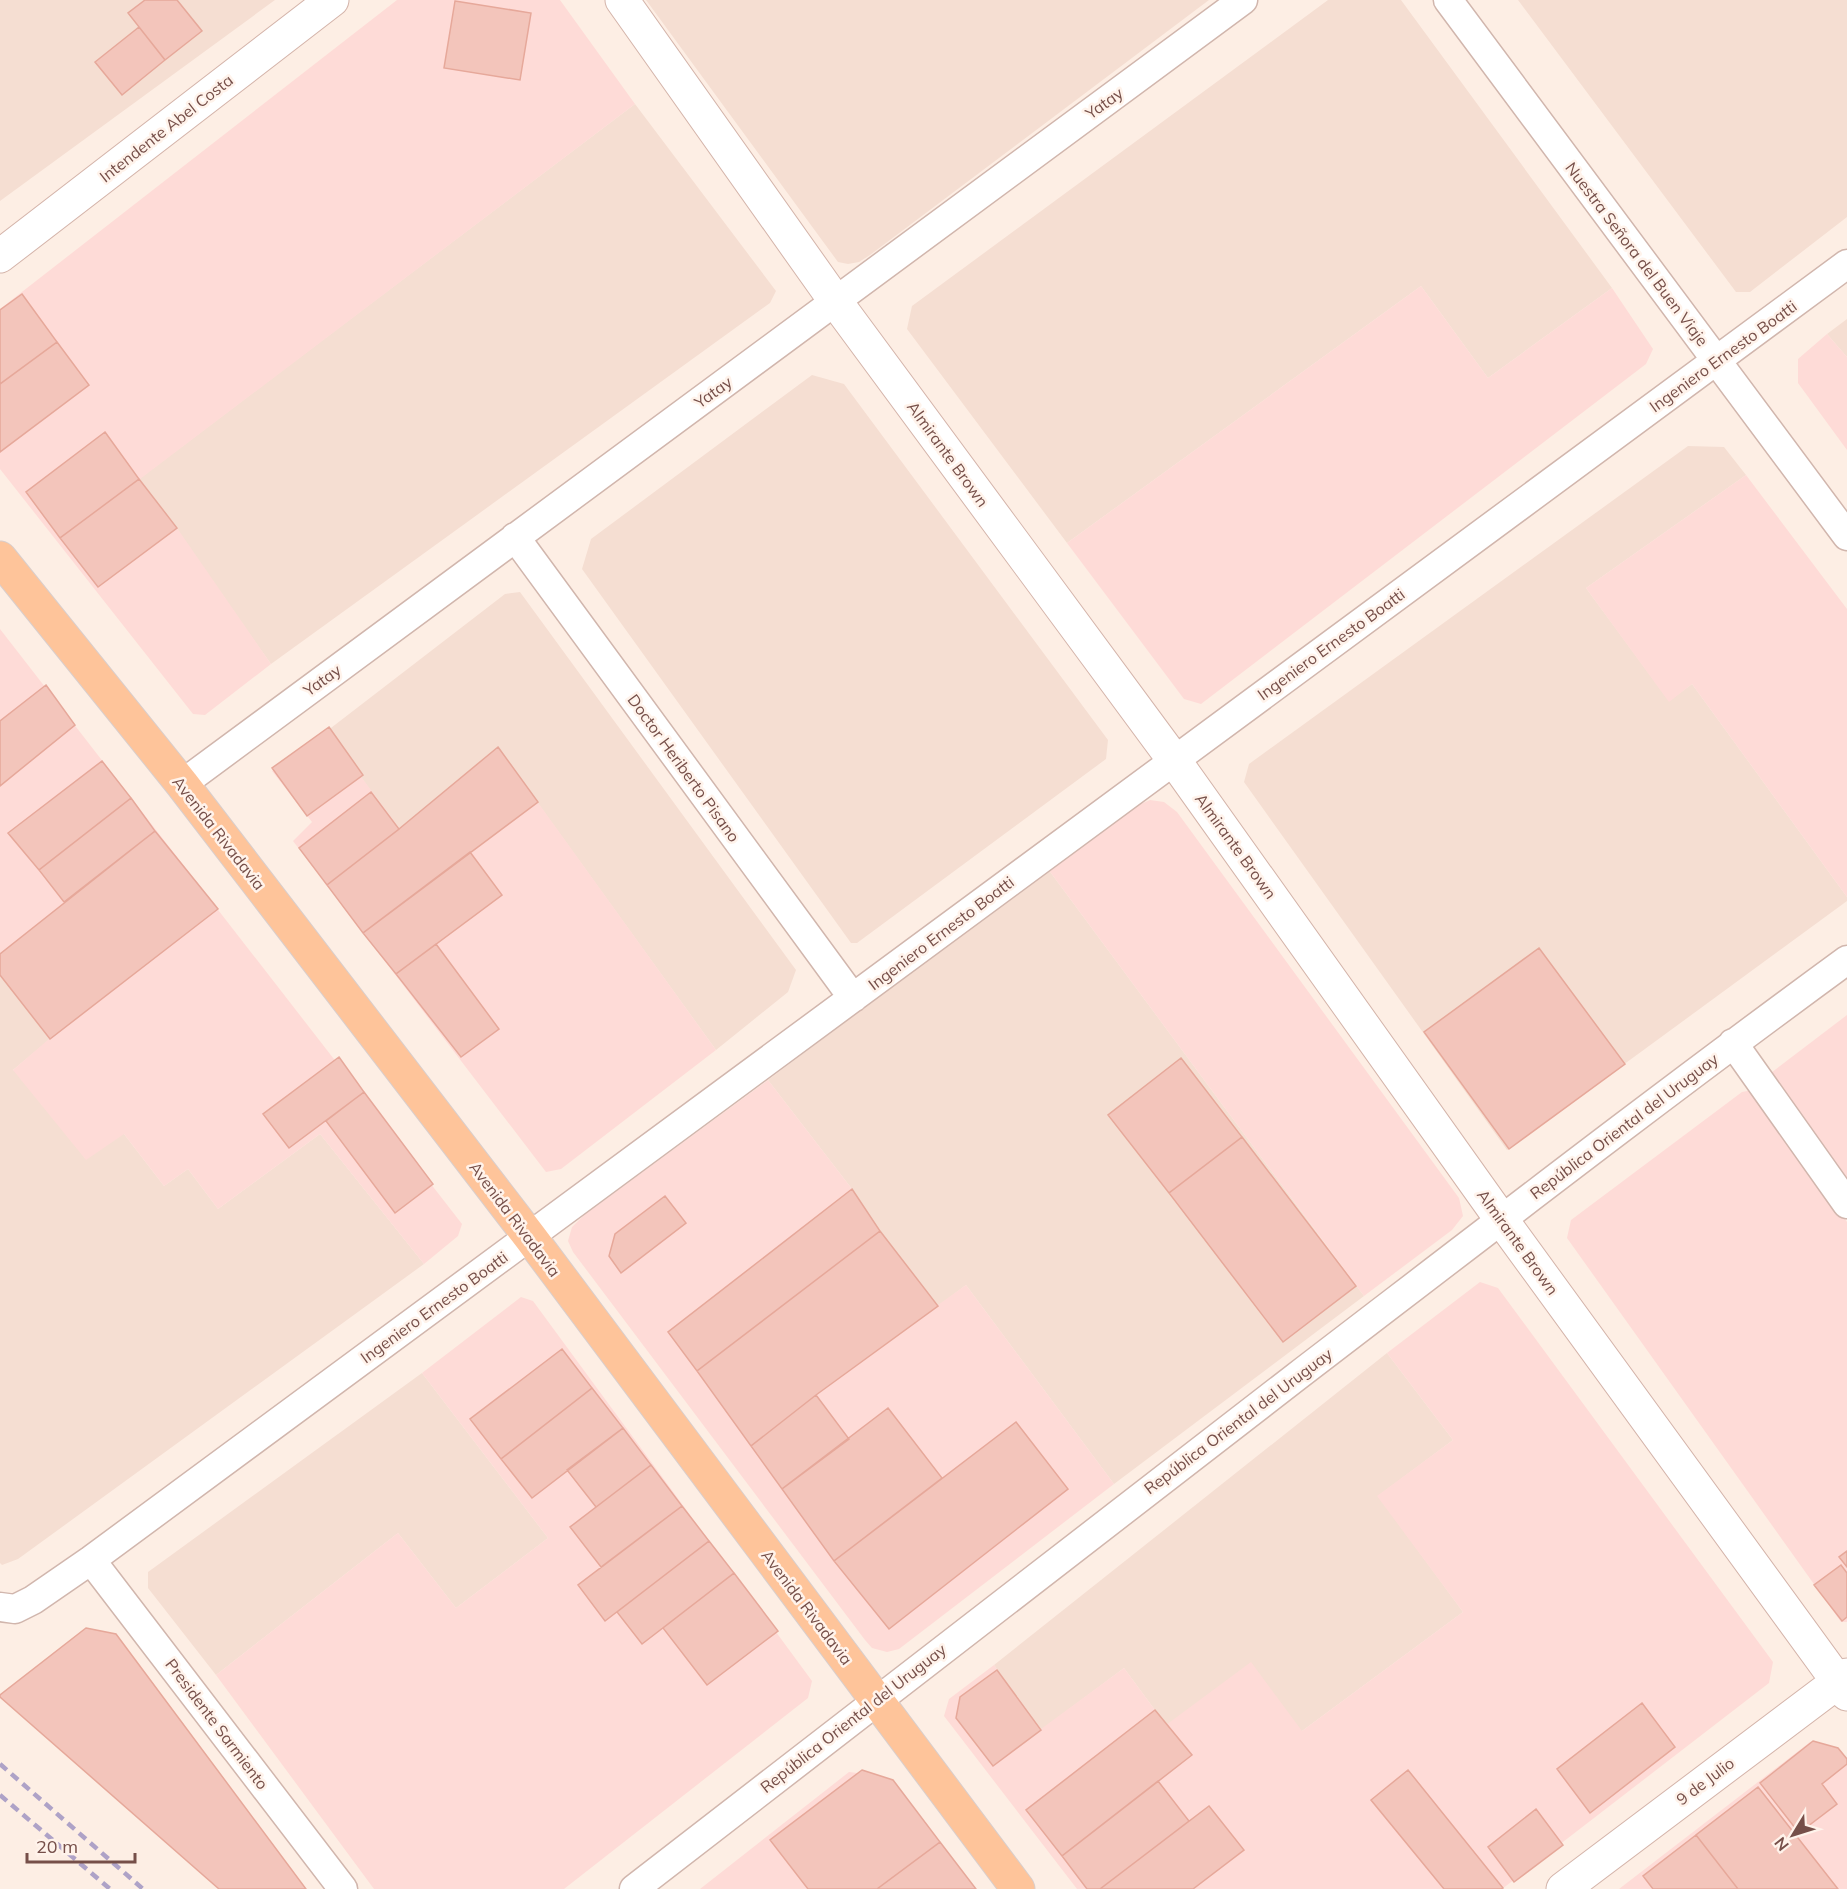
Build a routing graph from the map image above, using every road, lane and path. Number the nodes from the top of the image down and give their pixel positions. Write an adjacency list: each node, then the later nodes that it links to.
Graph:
1 (332, 0): 5 (street, Intendente Abel Costa)
2 (622, 0): 7 (street, Almirante Brown)
3 (1244, 0): 7 (street, Yatay)
4 (1448, 0): 8 (street, Nuestra Señora del Buen Viaje)
5 (0, 255)
6 (1847, 264): 8 (street, Ingeniero Ernesto Boatti)
7 (836, 302): 10 (street, Yatay); 12 (street, Almirante Brown)
8 (1716, 361): 9 (street, Nuestra Señora del Buen Viaje); 12 (street, Ingeniero Ernesto Boatti)
9 (1847, 536)
10 (515, 537): 13 (street, Yatay); 15 (street, Doctor Heriberto Pisano)
11 (0, 558): 13 (main road, Avenida Rivadavia)
12 (1174, 760): 15 (street, Ingeniero Ernesto Boatti); 18 (street, Almirante Brown)
13 (182, 784): 19 (main road, Avenida Rivadavia)
14 (1847, 960): 16 (street, República Oriental del Uruguay)
15 (853, 998): 19 (street, Ingeniero Ernesto Boatti)
16 (1733, 1043): 17 (street); 18 (street, República Oriental del Uruguay)
17 (1847, 1204)
18 (1501, 1219): 22 (street, Almirante Brown); 23 (street, República Oriental del Uruguay)
19 (530, 1237): 20 (street, Ingeniero Ernesto Boatti); 23 (main road, Avenida Rivadavia)
20 (91, 1560): 21 (street, Ingeniero Ernesto Boatti); 24 (street, Presidente Sarmiento)
21 (0, 1607)
22 (1844, 1683): 27 (street, 9 de Julio)
23 (876, 1699): 25 (street, República Oriental del Uruguay); 26 (main road, Avenida Rivadavia)
24 (343, 1889)
25 (634, 1889)
26 (1018, 1889)
27 (1563, 1889)

